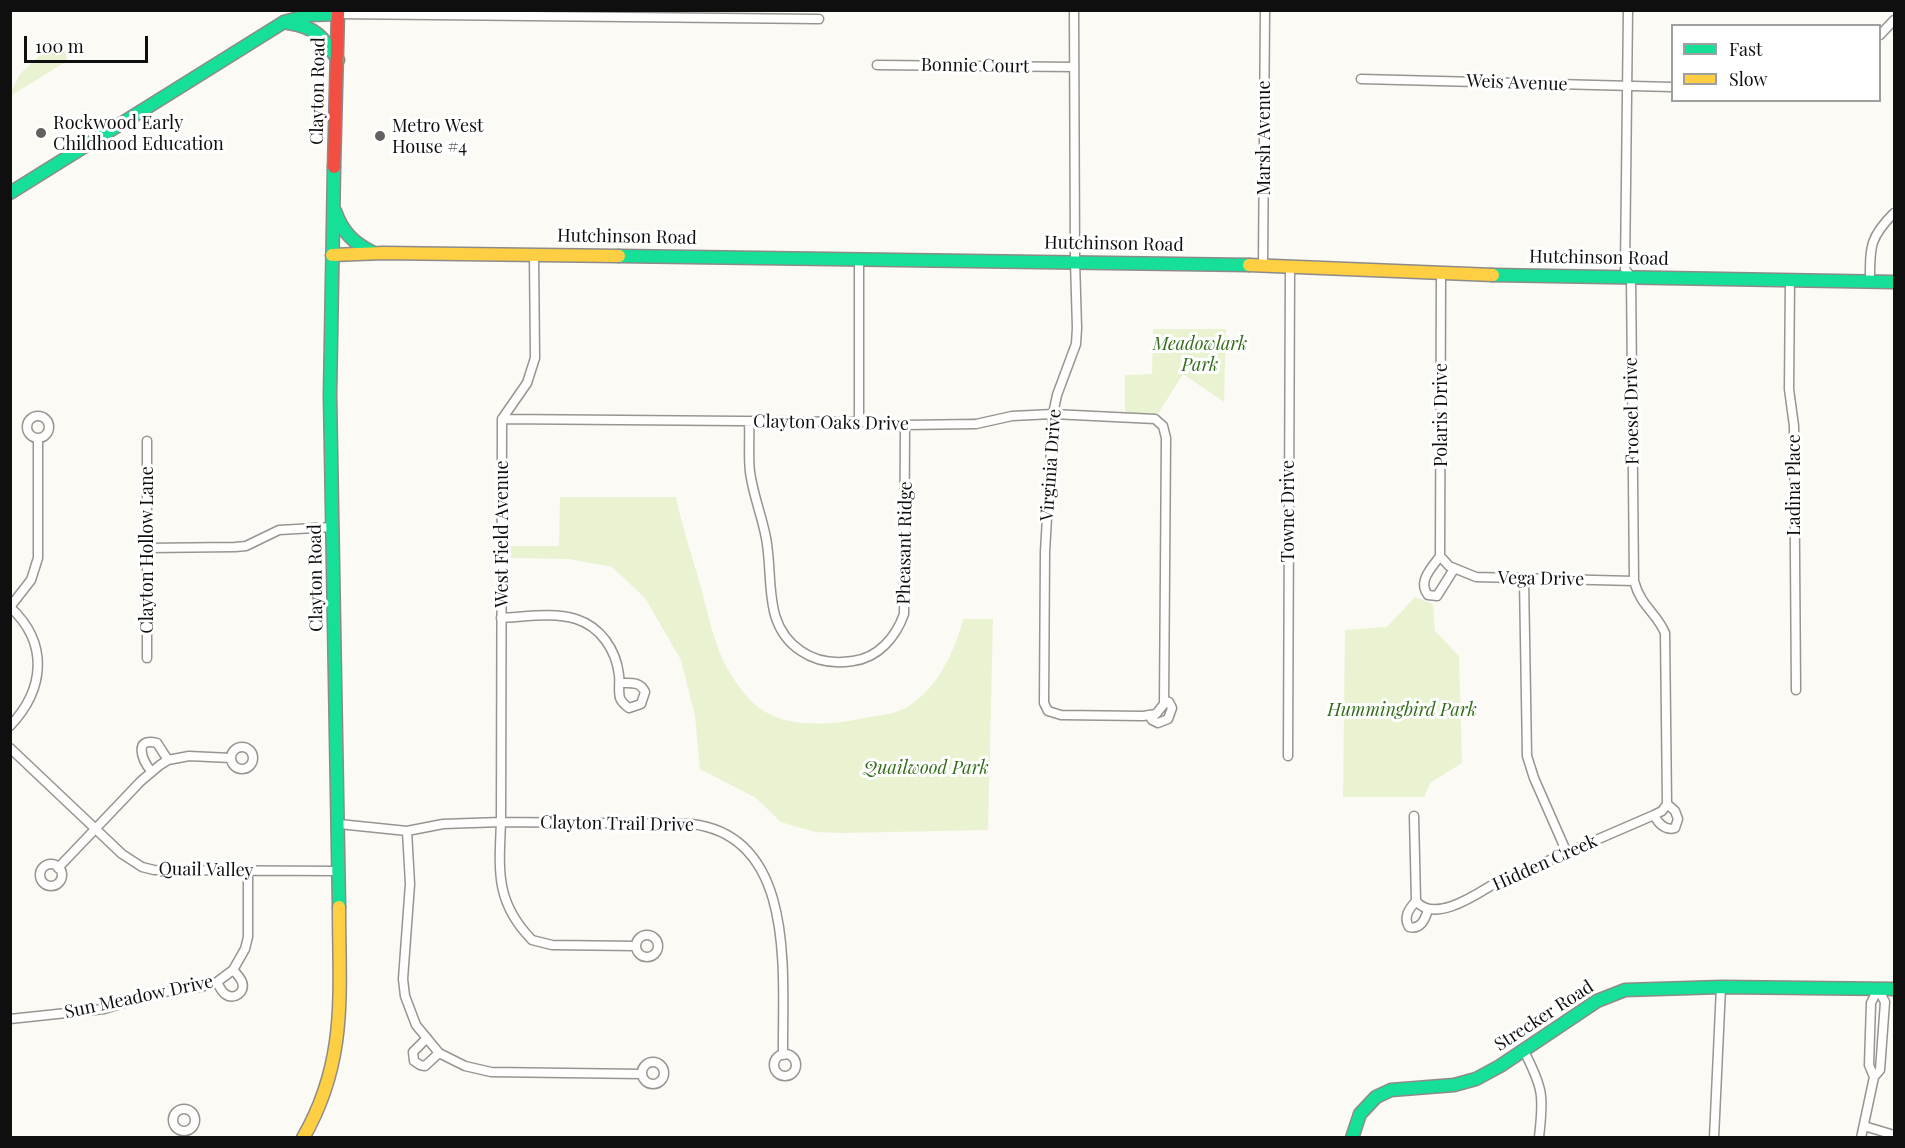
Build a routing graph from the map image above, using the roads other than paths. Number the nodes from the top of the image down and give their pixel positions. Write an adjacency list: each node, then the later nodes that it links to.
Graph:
1 (299, 10): 8 (street)
2 (1074, 10): 12 (street, Virginia Drive)
3 (1265, 10): 24 (street, Marsh Avenue)
4 (1628, 10): 14 (street, Froesel Drive)
5 (338, 12): 6 (street); 8 (street); 10 (street, Clayton Road)
6 (819, 19)
7 (1894, 20): 9 (street)
8 (284, 22): 10 (street); 16 (street)
9 (1881, 34)
10 (338, 60): 17 (street, Clayton Road)
11 (877, 65): 12 (street, Bonnie Court)
12 (1074, 67): 23 (street, Virginia Drive)
13 (1361, 79): 14 (street, Weis Avenue)
14 (1627, 87): 15 (street, Weis Avenue); 27 (street, Froesel Drive)
15 (1671, 87)
16 (10, 194)
17 (333, 205): 19 (street); 21 (street, Clayton Road)
18 (1894, 213): 29 (street)
19 (376, 253): 20 (street, Hutchinson Road); 21 (street, Hutchinson Road)
20 (534, 254): 22 (street, Hutchinson Road); 32 (street)
21 (332, 255): 39 (street, Clayton Road)
22 (859, 258): 23 (street, Hutchinson Road); 34 (street)
23 (1074, 261): 24 (street, Hutchinson Road); 31 (street, Virginia Drive)
24 (1263, 265): 25 (street, Hutchinson Road)
25 (1290, 266): 26 (street, Hutchinson Road); 52 (street, Towne Drive)
26 (1441, 274): 27 (street, Hutchinson Road); 41 (street, Polaris Drive)
27 (1631, 277): 28 (street, Hutchinson Road); 44 (street, Froesel Drive)
28 (1790, 279): 29 (street, Hutchinson Road); 49 (street, Ladina Place)
29 (1870, 282): 30 (street, Hutchinson Road)
30 (1894, 282)
31 (1053, 414): 35 (street, Clayton Oaks Drive); 35 (street, Virginia Drive); 36 (street, Clayton Oaks Drive)
32 (502, 419): 33 (street, Clayton Oaks Drive); 46 (street, West Field Avenue)
33 (749, 422): 34 (street, Clayton Oaks Drive); 36 (street, Pheasant Ridge)
34 (859, 422): 36 (street, Clayton Oaks Drive)
35 (1158, 422)
36 (905, 425)
37 (38, 438): 45 (street)
38 (147, 441): 40 (street, Clayton Hollow Lane)
39 (333, 526): 40 (street); 60 (street, Clayton Road)
40 (147, 548): 47 (street, Clayton Hollow Lane)
41 (1440, 556): 42 (street); 42 (street)
42 (1452, 568): 43 (street, Vega Drive)
43 (1524, 579): 44 (street, Vega Drive); 63 (street)
44 (1634, 581): 56 (street, Froesel Drive)
45 (10, 607): 50 (street)
46 (501, 618): 48 (street); 59 (street, West Field Avenue)
47 (147, 658)
48 (620, 683): 48 (street)
49 (1796, 690)
50 (10, 726)
51 (10, 748): 61 (street, Quail Valley)
52 (1288, 756)
53 (231, 758): 54 (street)
54 (168, 760): 55 (street); 55 (street)
55 (151, 771): 61 (street)
56 (1667, 804): 57 (street, Hidden Creek); 57 (street, Froesel Drive)
57 (1654, 815): 63 (street, Hidden Creek)
58 (1414, 816): 63 (street, Hidden Creek)
59 (501, 822): 62 (street, Clayton Trail Drive); 67 (street, West Field Avenue); 77 (street, Clayton Trail Drive)
60 (339, 824): 62 (street, Clayton Trail Drive); 66 (street, Clayton Road)
61 (95, 829): 64 (street); 65 (street, Quail Valley)
62 (407, 831): 74 (street)
63 (1567, 853)
64 (58, 868)
65 (248, 871): 66 (street, Quail Valley); 68 (street, Sun Meadow Drive)
66 (339, 871): 82 (street, Clayton Road)
67 (636, 946)
68 (233, 969): 69 (street, Sun Meadow Drive); 69 (street)
69 (217, 982): 73 (street, Sun Meadow Drive)
70 (1721, 987): 71 (street, Strecker Road); 75 (street, Strecker Road); 85 (street)
71 (1878, 989): 72 (street, Strecker Road); 79 (street); 79 (street)
72 (1894, 989)
73 (10, 1019)
74 (427, 1038): 76 (street); 76 (street)
75 (1524, 1051): 83 (street, Strecker Road); 84 (street)
76 (439, 1053): 78 (street)
77 (783, 1055)
78 (641, 1074)
79 (1874, 1077): 80 (street)
80 (1864, 1126): 81 (street); 86 (street)
81 (1894, 1135)
82 (303, 1137)
83 (1352, 1137)
84 (1539, 1137)
85 (1714, 1137)
86 (1861, 1137)

